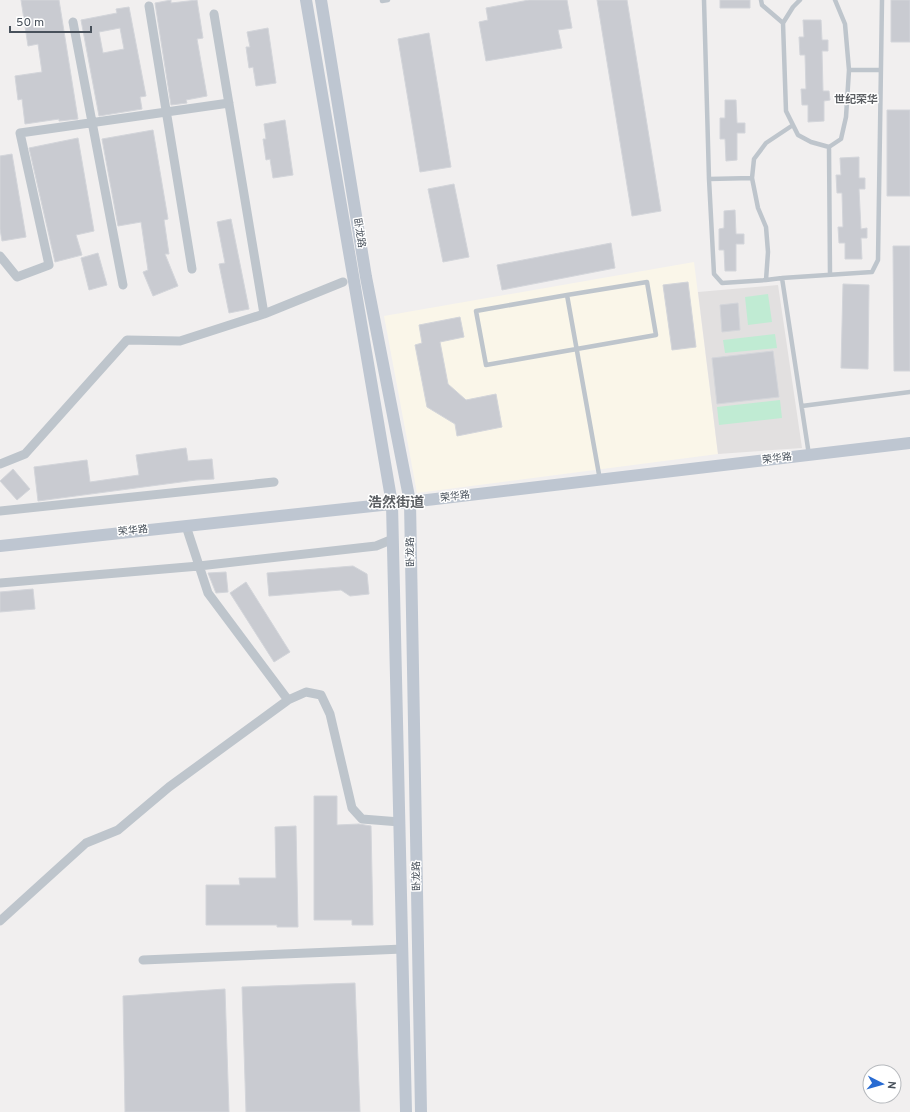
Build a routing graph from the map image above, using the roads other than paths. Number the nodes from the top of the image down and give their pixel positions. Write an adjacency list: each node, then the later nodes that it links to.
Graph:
1 (306, 0): 41 (main road, 卧龙路)
2 (321, 0): 40 (main road, 卧龙路)
3 (388, 0): 9 (lane)
4 (704, 0): 22 (lane)
5 (761, 0): 13 (lane)
6 (800, 0): 13 (lane)
7 (835, 0): 14 (lane)
8 (882, 0): 15 (lane)
9 (382, 2)
10 (149, 6): 17 (street)
11 (214, 14): 16 (street)
12 (72, 22): 18 (street)
13 (783, 23): 19 (lane)
14 (848, 70): 15 (lane); 20 (lane)
15 (881, 70): 25 (lane)
16 (229, 103): 17 (street); 31 (street)
17 (166, 112): 18 (street); 24 (street)
18 (92, 123): 23 (street); 29 (street)
19 (793, 125): 20 (lane); 21 (lane)
20 (828, 147): 25 (lane)
21 (752, 178): 22 (lane); 27 (lane)
22 (709, 179): 27 (lane)
23 (0, 256)
24 (192, 269)
25 (830, 275): 26 (lane)
26 (782, 278): 27 (lane); 34 (lane)
27 (766, 280)
28 (343, 282): 31 (street)
29 (123, 285)
30 (567, 295): 32 (lane); 32 (lane); 32 (lane)
31 (264, 314): 37 (street)
32 (576, 349): 38 (lane)
33 (910, 392): 34 (lane)
34 (802, 406): 36 (lane)
35 (910, 443): 36 (main road, 荣华路)
36 (809, 455): 38 (main road, 荣华路)
37 (0, 464)
38 (600, 480): 40 (main road, 荣华路)
39 (274, 482): 42 (street)
40 (410, 502): 41 (main road, 荣华路); 54 (main road, 卧龙路)
41 (392, 504): 43 (main road, 荣华路); 44 (main road, 卧龙路)
42 (0, 511)
43 (186, 526): 45 (main road, 荣华路); 46 (street)
44 (393, 539): 46 (street); 49 (main road, 卧龙路)
45 (0, 546)
46 (199, 566): 47 (street); 48 (street)
47 (0, 583)
48 (288, 700): 49 (street); 50 (street)
49 (400, 822): 51 (main road, 卧龙路)
50 (0, 921)
51 (403, 949): 52 (street); 53 (main road, 卧龙路)
52 (143, 960)
53 (406, 1112)
54 (421, 1112)

